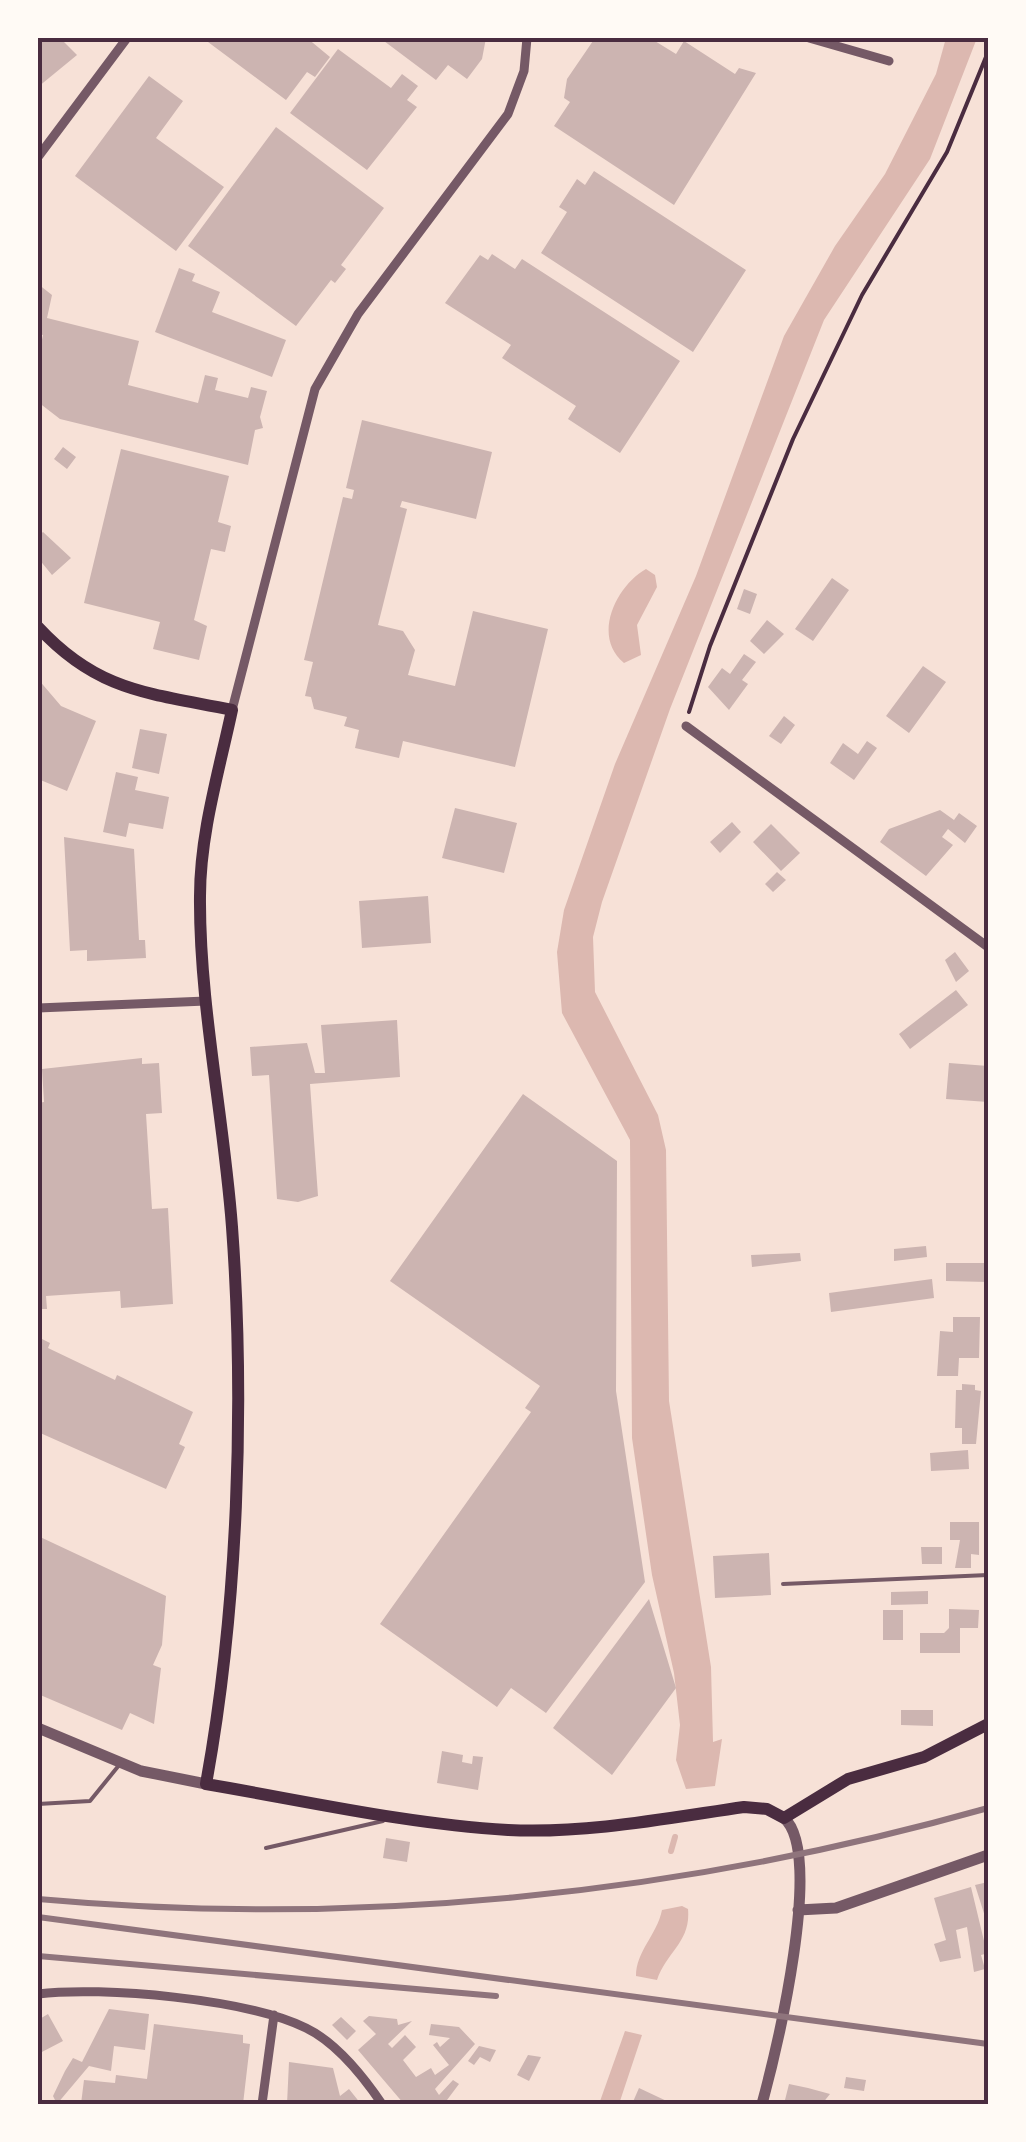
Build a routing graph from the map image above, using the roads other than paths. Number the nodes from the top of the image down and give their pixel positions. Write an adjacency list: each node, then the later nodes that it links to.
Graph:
1 (127, 38): 5 (street)
2 (527, 38): 7 (street)
3 (809, 38): 4 (street)
4 (889, 61)
5 (38, 157)
6 (38, 627): 7 (main road)
7 (232, 710): 10 (main road)
8 (686, 726): 9 (street)
9 (988, 947)
10 (206, 1001): 11 (street); 17 (main road)
11 (38, 1008)
12 (988, 1575): 13 (lane)
13 (784, 1584)
14 (988, 1724): 20 (main road)
15 (38, 1728): 16 (street)
16 (120, 1764): 17 (street); 18 (lane)
17 (206, 1784): 19 (main road)
18 (38, 1804)
19 (398, 1817): 20 (main road); 21 (lane)
20 (784, 1818): 23 (street)
21 (266, 1848)
22 (988, 1855): 23 (street)
23 (798, 1910): 28 (street)
24 (38, 1994): 25 (street)
25 (274, 2016): 26 (street); 27 (street)
26 (262, 2104)
27 (382, 2104)
28 (762, 2104)

